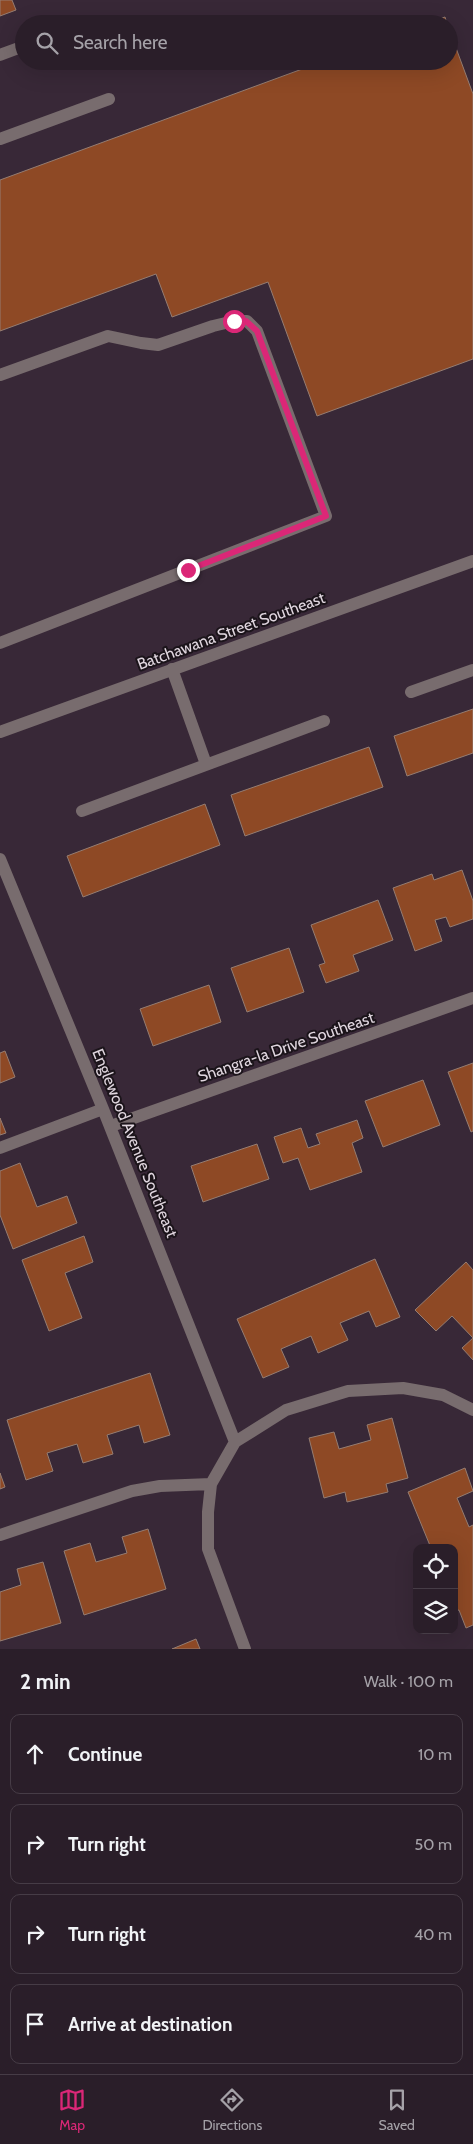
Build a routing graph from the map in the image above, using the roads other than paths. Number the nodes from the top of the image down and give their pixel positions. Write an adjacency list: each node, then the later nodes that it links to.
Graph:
1 (15, 49): 2 (street)
2 (0, 55)
3 (109, 99): 4 (street)
4 (0, 139)
5 (0, 375): 7 (street)
6 (473, 561): 8 (street, Batchawana Street Southeast)
7 (0, 643)
8 (172, 669): 12 (street, Batchawana Street Southeast); 13 (street)
9 (473, 670): 10 (street)
10 (412, 692)
11 (324, 721): 13 (street)
12 (0, 732)
13 (206, 764): 14 (street)
14 (82, 810)
15 (0, 859): 17 (street, Englewood Avenue Southeast)
16 (473, 998): 18 (street, Shangra-la Drive Southeast)
17 (104, 1109): 18 (street, Englewood Avenue Southeast); 19 (street)
18 (111, 1126): 21 (street, Englewood Avenue Southeast)
19 (0, 1148)
20 (473, 1410): 21 (street)
21 (235, 1442): 22 (street)
22 (211, 1484): 23 (street); 24 (street)
23 (0, 1535)
24 (245, 1649)

